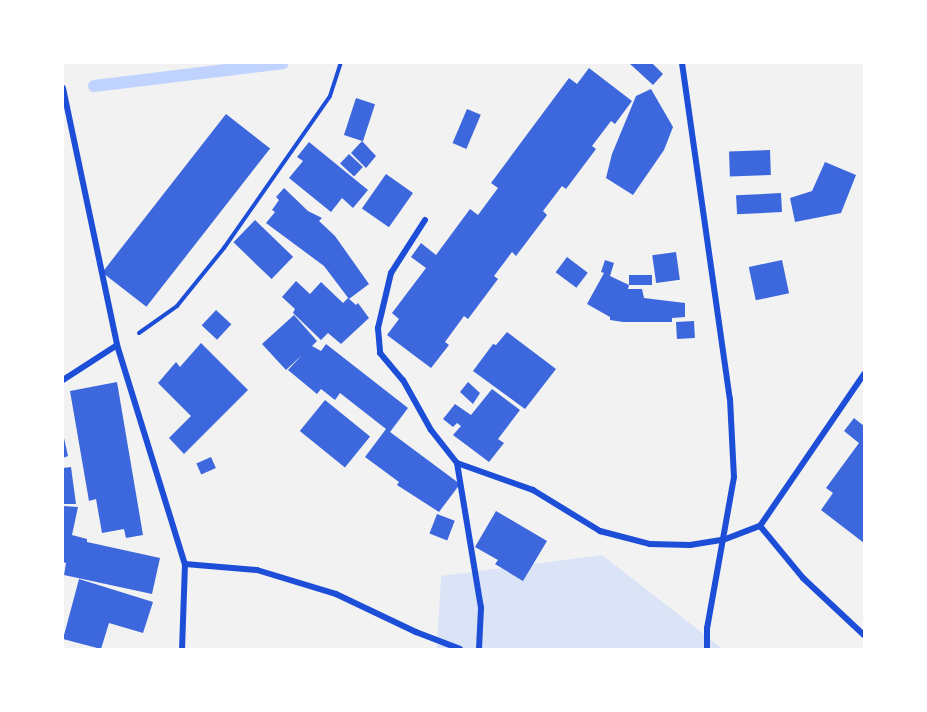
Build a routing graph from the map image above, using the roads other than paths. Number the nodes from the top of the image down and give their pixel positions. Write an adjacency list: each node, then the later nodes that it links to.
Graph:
1 (682, 63): 9 (street)
2 (63, 88): 4 (street)
3 (425, 220): 7 (street)
4 (117, 345): 6 (street); 10 (street)
5 (864, 374): 8 (street)
6 (63, 380)
7 (457, 463): 9 (street); 14 (street)
8 (760, 526): 9 (street); 11 (street)
9 (723, 540): 15 (street)
10 (185, 564): 12 (street); 13 (street)
11 (864, 635)
12 (182, 649)
13 (460, 649)
14 (479, 649)
15 (707, 649)

